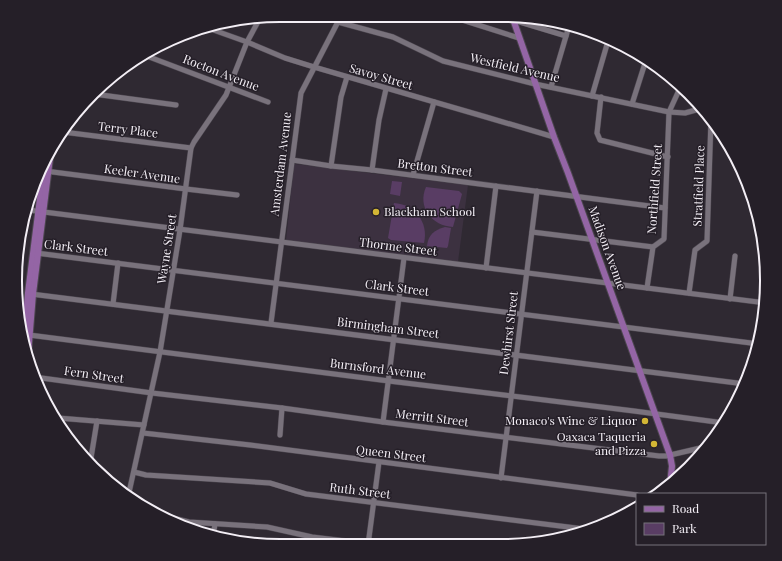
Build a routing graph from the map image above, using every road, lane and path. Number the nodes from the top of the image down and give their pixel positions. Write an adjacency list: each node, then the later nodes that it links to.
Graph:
1 (338, 22): 14 (street, Amsterdam Avenue); 16 (street, Westfield Avenue)
2 (469, 22): 9 (street)
3 (257, 23): 10 (street, Wayne Street)
4 (514, 23): 9 (main road, Madison Avenue)
5 (524, 23): 8 (street)
6 (215, 31): 10 (street, Savoy Street)
7 (568, 31): 8 (street)
8 (566, 36): 18 (street)
9 (519, 38): 16 (main road, Madison Avenue)
10 (247, 42): 14 (street, Savoy Street); 17 (street, Wayne Street)
11 (607, 45): 22 (street)
12 (150, 57): 17 (street, Rocton Avenue)
13 (644, 66): 26 (street)
14 (314, 68): 15 (street, Savoy Street); 35 (street, Amsterdam Avenue)
15 (347, 77): 19 (street, Savoy Street); 36 (street)
16 (535, 84): 18 (street, Westfield Avenue); 32 (main road, Madison Avenue)
17 (230, 87): 24 (street, Rocton Avenue); 33 (street, Wayne Street)
18 (551, 87): 22 (street, Westfield Avenue)
19 (386, 89): 25 (street, Savoy Street); 37 (street)
20 (678, 92): 29 (street)
21 (101, 95): 27 (street)
22 (592, 96): 23 (street, Westfield Avenue)
23 (601, 97): 26 (street, Westfield Avenue); 34 (street)
24 (268, 102)
25 (434, 102): 32 (street, Savoy Street); 40 (street)
26 (632, 104): 29 (street, Westfield Avenue)
27 (176, 105)
28 (696, 110): 29 (street, Westfield Avenue)
29 (669, 112): 34 (street, Northfield Street)
30 (711, 129): 65 (street, Stratfield Place)
31 (69, 133): 33 (street, Terry Place)
32 (554, 138): 45 (main road, Madison Avenue)
33 (191, 148): 42 (street, Wayne Street)
34 (668, 157): 46 (street, Northfield Street)
35 (292, 160): 36 (street, Bretton Street); 52 (street, Amsterdam Avenue)
36 (331, 166): 37 (street, Bretton Street)
37 (372, 170): 40 (street, Bretton Street)
38 (46, 171): 42 (street, Keeler Avenue)
39 (46, 174): 48 (main road)
40 (412, 175): 41 (street, Bretton Street)
41 (496, 186): 43 (street, Bretton Street); 58 (street)
42 (186, 190): 44 (street, Keeler Avenue); 49 (street, Wayne Street)
43 (537, 191): 45 (street, Bretton Street); 50 (street, Dewhirst Street)
44 (237, 195)
45 (576, 196): 46 (street, Bretton Street); 51 (main road, Madison Avenue)
46 (665, 208): 53 (street, Northfield Street)
47 (32, 211): 48 (street, Thorme Street)
48 (41, 212): 49 (street, Thorme Street); 54 (main road)
49 (180, 230): 52 (street, Thorme Street); 59 (street, Wayne Street)
50 (532, 232): 51 (street); 60 (street, Dewhirst Street)
51 (592, 240): 53 (street); 62 (main road, Madison Avenue)
52 (281, 242): 56 (street, Thorme Street); 61 (street, Amsterdam Avenue)
53 (653, 247): 63 (street, Northfield Street)
54 (35, 253): 57 (street, Clark Street); 64 (main road)
55 (735, 256): 67 (street)
56 (404, 258): 58 (street, Thorme Street); 66 (street)
57 (118, 263): 59 (street, Clark Street); 69 (street)
58 (486, 268): 60 (street, Thorme Street)
59 (174, 270): 61 (street, Clark Street); 70 (street, Wayne Street)
60 (527, 273): 62 (street, Thorme Street); 71 (street, Dewhirst Street)
61 (276, 283): 66 (street, Clark Street); 72 (street, Amsterdam Avenue)
62 (608, 283): 63 (street, Thorme Street); 74 (main road, Madison Avenue)
63 (646, 288): 65 (street, Thorme Street)
64 (30, 294): 69 (street, Birmingham Street); 73 (main road)
65 (689, 294): 67 (street, Thorme Street)
66 (399, 298): 71 (street, Clark Street); 76 (street)
67 (730, 299): 68 (street, Thorme Street)
68 (759, 302)
69 (113, 304): 70 (street, Birmingham Street)
70 (167, 312): 72 (street, Birmingham Street); 78 (street, Wayne Street)
71 (522, 314): 74 (street, Clark Street); 79 (street, Dewhirst Street)
72 (271, 323): 76 (street, Birmingham Street)
73 (26, 325)
74 (624, 327): 77 (street, Clark Street); 80 (main road, Madison Avenue)
75 (27, 332): 78 (street, Burnsford Avenue)
76 (394, 340): 79 (street, Birmingham Street); 82 (street)
77 (752, 343)
78 (160, 352): 82 (street, Burnsford Avenue); 84 (street, Wayne Street)
79 (517, 355): 80 (street, Birmingham Street); 85 (street, Dewhirst Street)
80 (639, 370): 83 (street, Birmingham Street); 87 (main road, Madison Avenue)
81 (42, 378): 84 (street, Fern Street)
82 (389, 381): 85 (street, Burnsford Avenue); 90 (street)
83 (738, 383)
84 (152, 393): 86 (street, Merritt Street); 92 (street, Wayne Street)
85 (511, 396): 87 (street, Burnsford Avenue); 95 (street, Dewhirst Street)
86 (282, 408): 90 (street, Merritt Street); 94 (street)
87 (655, 414): 91 (street, Burnsford Avenue); 97 (main road, Madison Avenue)
88 (62, 418): 89 (street)
89 (97, 421): 92 (street); 98 (street)
90 (383, 422): 95 (street, Merritt Street)
91 (717, 423)
92 (144, 425): 93 (street, Wayne Street)
93 (142, 433): 99 (street, Queen Street); 100 (street, Wayne Street)
94 (280, 435)
95 (506, 436): 97 (street, Merritt Street); 102 (street, Dewhirst Street)
96 (698, 449): 97 (street, Merritt Street)
97 (670, 455): 101 (main road, Madison Avenue)
98 (91, 456)
99 (378, 462): 102 (street, Queen Street); 105 (street)
100 (134, 472): 103 (street, Wayne Street); 105 (street, Ruth Street)
101 (671, 476)
102 (501, 478): 104 (street, Queen Street)
103 (130, 490)
104 (636, 495)
105 (373, 503): 108 (street, Ruth Street); 111 (street)
106 (190, 522): 107 (street)
107 (215, 524): 109 (street); 110 (street)
108 (575, 528)
109 (214, 530)
110 (328, 539)
111 (369, 539)

